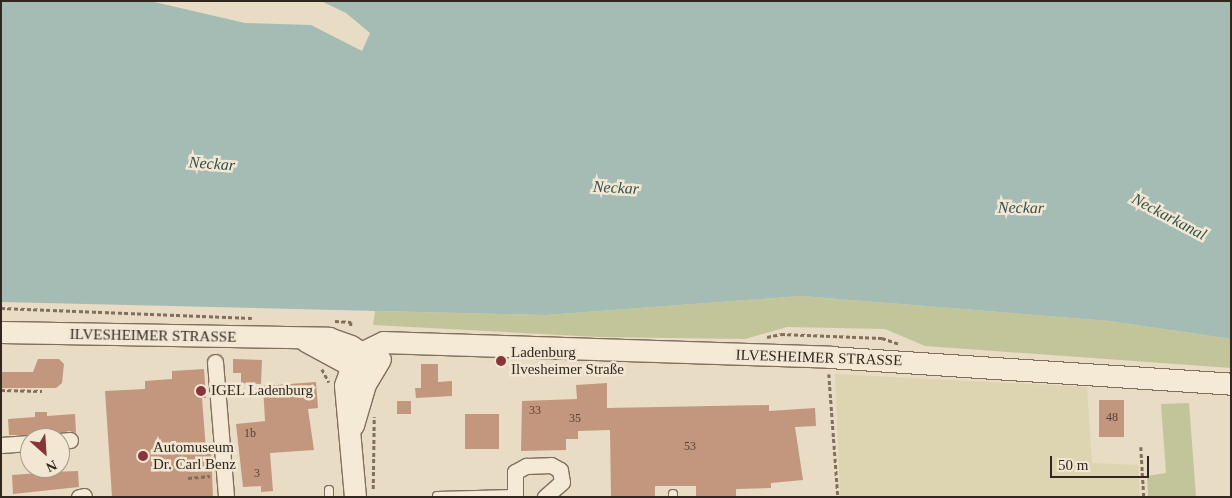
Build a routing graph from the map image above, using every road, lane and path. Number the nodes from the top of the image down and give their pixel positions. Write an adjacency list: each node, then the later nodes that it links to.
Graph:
1 (1, 308): 2 (path)
2 (254, 318)
3 (332, 321): 4 (path)
4 (351, 327)
5 (1, 332): 8 (main road, ILVESHEIMER STRASSE)
6 (829, 357): 8 (main road, ILVESHEIMER STRASSE); 9 (main road, ILVESHEIMER STRASSE); 27 (path)
7 (215, 362): 16 (street)
8 (362, 363): 24 (main road)
9 (1231, 384)
10 (1, 390): 11 (path)
11 (42, 391)
12 (375, 410): 25 (path)
13 (20, 444): 14 (street)
14 (1, 445)
15 (1141, 447): 28 (path)
16 (224, 475): 17 (path); 23 (street)
17 (188, 478)
18 (514, 495): 21 (lane); 26 (street)
19 (84, 496): 22 (street)
20 (437, 496): 21 (lane)
21 (452, 496)
22 (79, 497)
23 (226, 497)
24 (355, 497)
25 (373, 497)
26 (545, 497)
27 (838, 497)
28 (1144, 497)

